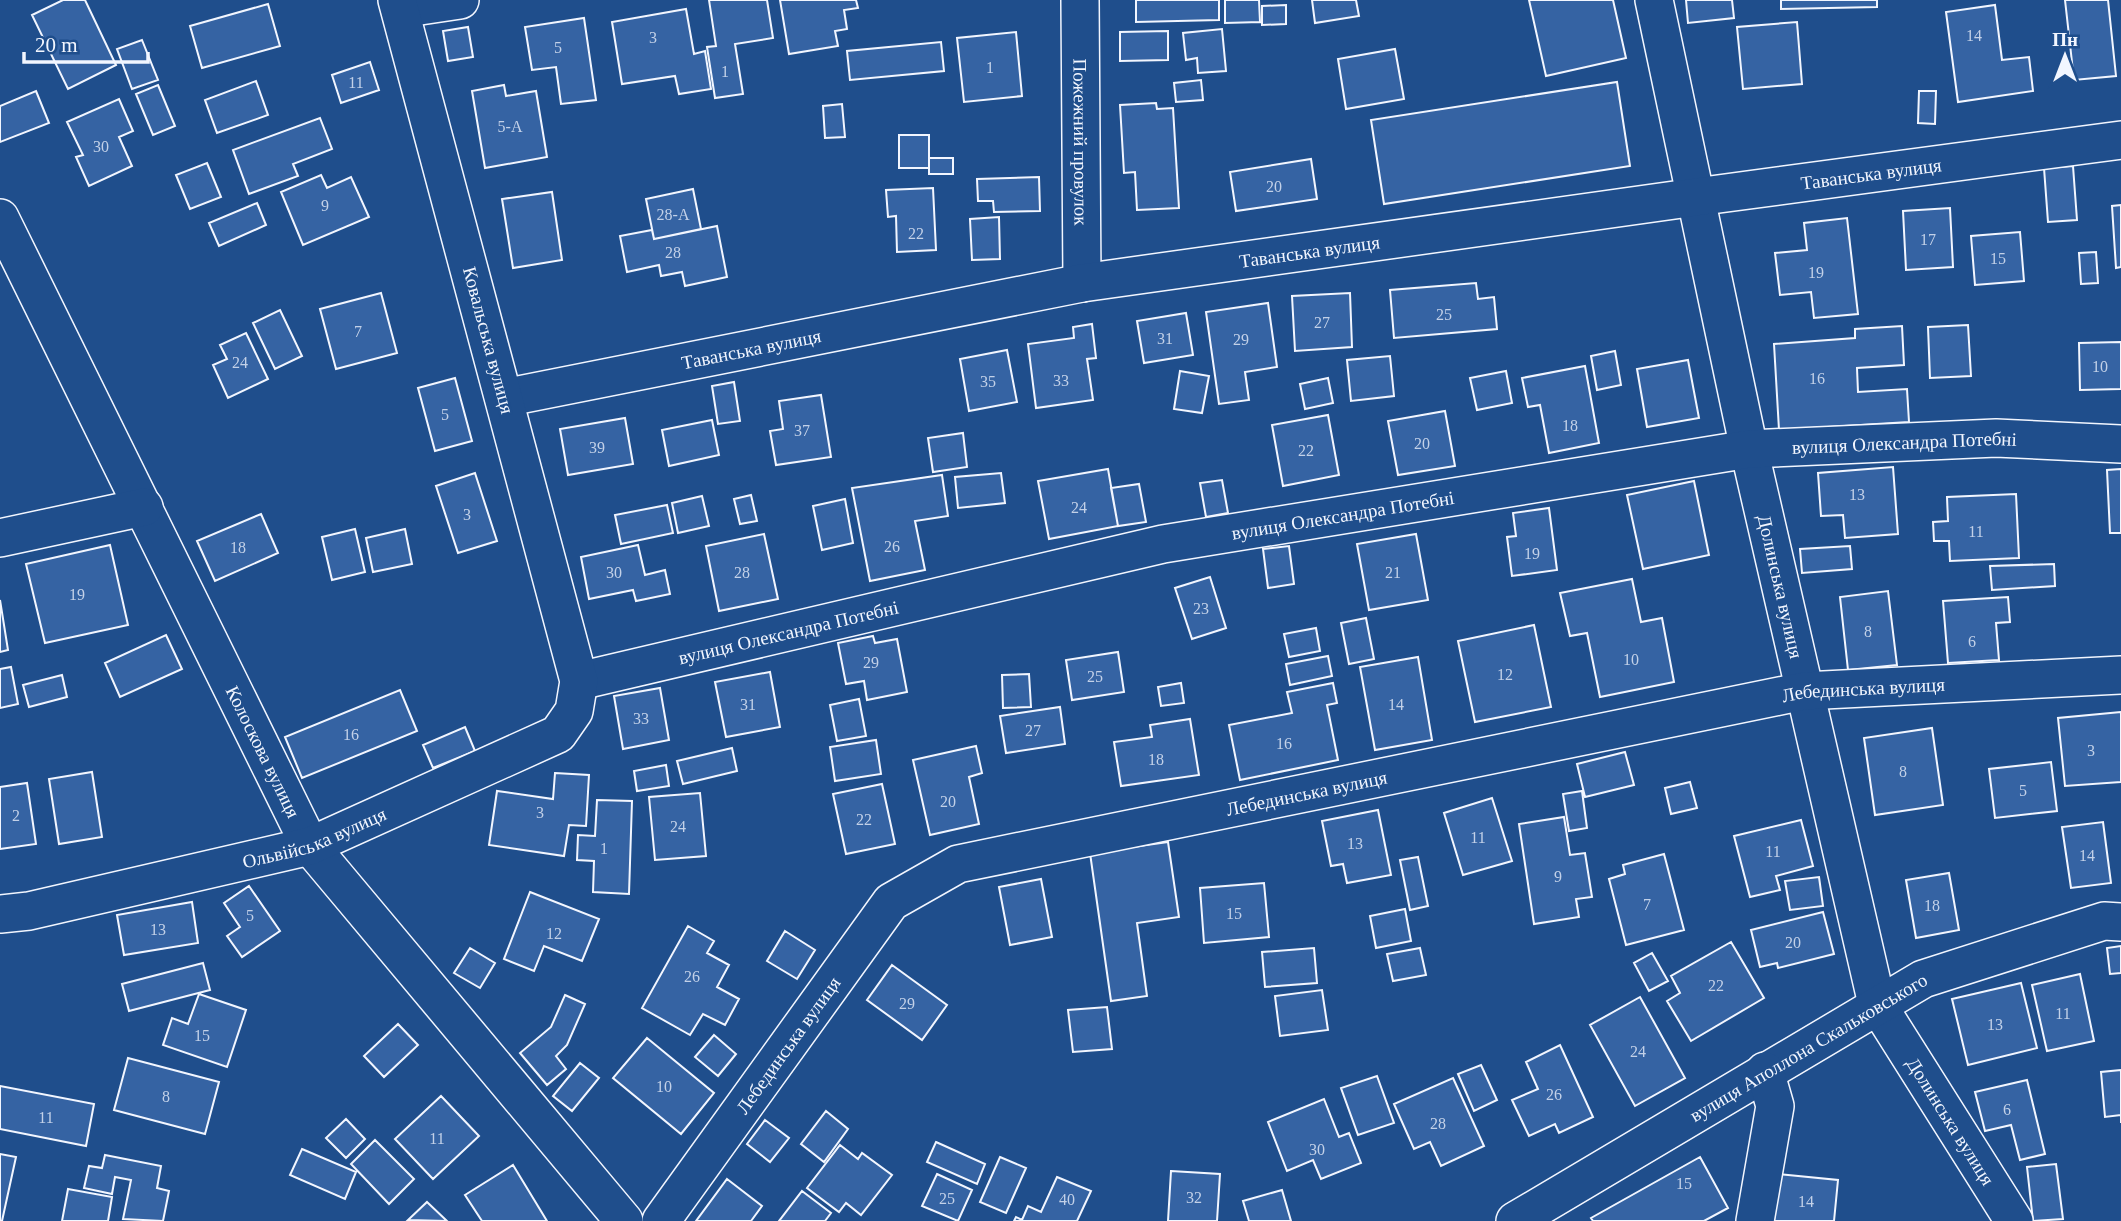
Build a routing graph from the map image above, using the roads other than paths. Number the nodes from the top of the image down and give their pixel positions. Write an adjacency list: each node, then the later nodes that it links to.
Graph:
1 (460, 0): 4 (street)
2 (1080, 0): 8 (street, Пожежний провулок)
3 (1654, 0): 6 (street, Долинська вулиця)
4 (399, 5): 9 (street, Ковальська вулиця)
5 (2121, 140): 6 (street, Таванська вулиця)
6 (1696, 197): 8 (street, Таванська вулиця); 11 (street, Долинська вулиця)
7 (0, 218): 12 (street, Колоскова вулиця)
8 (1082, 283): 9 (street, Таванська вулиця)
9 (504, 398): 15 (street, Ковальська вулиця)
10 (2121, 444): 11 (street, вулиця Олександра Потебні)
11 (1749, 449): 15 (street, вулиця Олександра Потебні); 16 (street, Долинська вулиця)
12 (144, 507): 13 (street); 17 (street, Колоскова вулиця)
13 (0, 538)
14 (2121, 675): 16 (street, Лебединська вулиця)
15 (579, 681): 17 (street, Ольвійська вулиця)
16 (1804, 691): 20 (street, Долинська вулиця); 23 (street, Лебединська вулиця)
17 (310, 846): 18 (street, Ольвійська вулиця); 22 (street, Колоскова вулиця)
18 (0, 914)
19 (2121, 922): 20 (street, вулиця Аполлона Скальковського)
20 (1877, 1004): 21 (street, вулиця Аполлона Скальковського); 26 (street, Долинська вулиця)
21 (1765, 1071): 24 (street, вулиця Аполлона Скальковського); 25 (street)
22 (624, 1221)
23 (661, 1221)
24 (1515, 1221)
25 (1755, 1221)
26 (2014, 1221)

